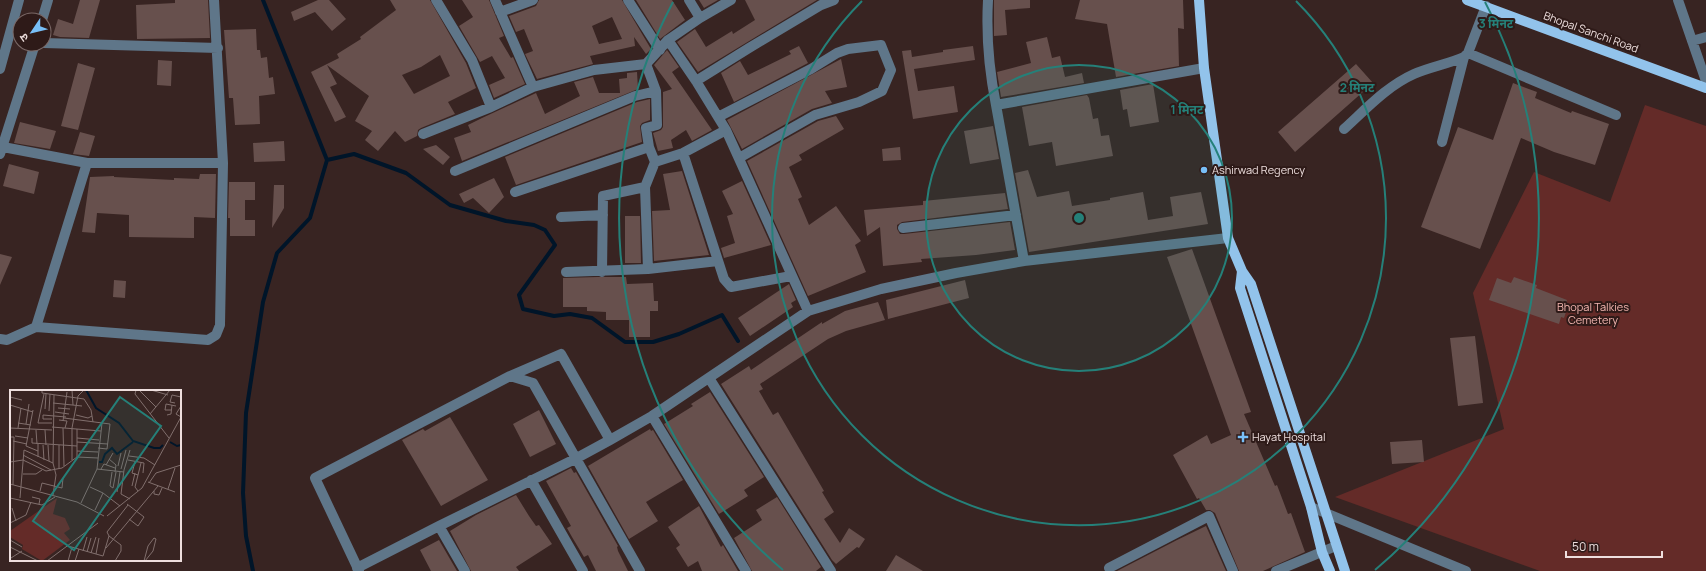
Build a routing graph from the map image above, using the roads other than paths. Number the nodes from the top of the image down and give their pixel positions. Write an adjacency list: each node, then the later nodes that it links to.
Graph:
1 (19, 0): 29 (street)
2 (48, 0): 16 (street)
3 (214, 0): 23 (street)
4 (436, 0): 35 (street)
5 (495, 0): 17 (street)
6 (533, 0): 17 (street)
7 (628, 0): 24 (street)
8 (689, 0): 18 (street)
9 (731, 0): 18 (street)
10 (834, 0): 31 (street)
11 (988, 0): 36 (street)
12 (1199, 0): 28 (main road)
13 (1467, 0): 15 (main road, Bhopal Sanchi Road)
14 (1678, 0): 21 (street)
15 (1486, 6): 26 (street); 33 (main road, Bhopal Sanchi Road)
16 (44, 12)
17 (500, 12): 32 (street)
18 (700, 18): 20 (street)
19 (1706, 36): 21 (street)
20 (668, 40): 24 (street); 31 (street)
21 (1692, 41): 30 (street)
22 (52, 44): 23 (street)
23 (218, 48): 49 (street)
24 (660, 50): 27 (street)
25 (32, 52): 44 (street)
26 (1466, 55): 37 (street); 39 (street); 42 (street)
27 (646, 64): 32 (street); 34 (street)
28 (1204, 68): 36 (street); 57 (main road)
29 (0, 69)
30 (1706, 80)
31 (696, 81): 38 (street)
32 (533, 87): 35 (street)
33 (1706, 88)
34 (656, 91): 43 (street); 50 (street)
35 (491, 106): 41 (street)
36 (996, 106): 54 (street)
37 (1616, 115)
38 (718, 117): 40 (street); 46 (street)
39 (1344, 129)
40 (726, 130): 45 (street); 46 (street)
41 (423, 134)
42 (1442, 142)
43 (649, 147): 47 (street); 52 (street)
44 (1, 151): 48 (street)
45 (683, 153): 47 (street); 58 (street)
46 (739, 158): 64 (street)
47 (655, 162): 51 (street)
48 (87, 163): 49 (street); 66 (street)
49 (223, 163): 66 (street)
50 (455, 172)
51 (645, 187): 53 (street); 60 (street)
52 (515, 192)
53 (603, 215): 55 (street); 63 (street)
54 (1016, 215): 56 (street); 59 (street)
55 (561, 217)
56 (903, 228)
57 (1228, 238): 59 (street); 61 (main road)
58 (718, 261): 60 (street); 64 (street)
59 (1024, 261): 65 (street)
60 (648, 269): 63 (street)
61 (1242, 271): 68 (main road); 69 (main road)
62 (566, 272): 63 (street)
63 (602, 272)
64 (790, 276): 65 (street)
65 (808, 311): 71 (street)
66 (36, 327): 67 (street)
67 (0, 339)
68 (1271, 350): 69 (main road); 75 (main road)
69 (1260, 353): 76 (main road)
70 (510, 376): 73 (street); 74 (street); 84 (street)
71 (709, 378): 72 (street); 89 (street)
72 (652, 416): 73 (street); 88 (street)
73 (610, 440): 74 (street)
74 (576, 459): 77 (street); 87 (street)
75 (1309, 465): 76 (main road); 79 (main road)
76 (1298, 468): 78 (main road)
77 (531, 480): 80 (street); 86 (street)
78 (1311, 507): 79 (street); 82 (main road)
79 (1324, 512): 81 (main road); 94 (street)
80 (438, 526): 84 (street); 85 (street)
81 (1336, 546): 82 (street); 93 (main road)
82 (1322, 552): 91 (street); 92 (main road)
83 (1109, 568): 90 (street)
84 (358, 569)
85 (465, 571)
86 (583, 571)
87 (640, 571)
88 (746, 571)
89 (831, 571)
90 (1233, 571)
91 (1276, 571)
92 (1330, 571)
93 (1345, 571)
94 (1466, 571)

